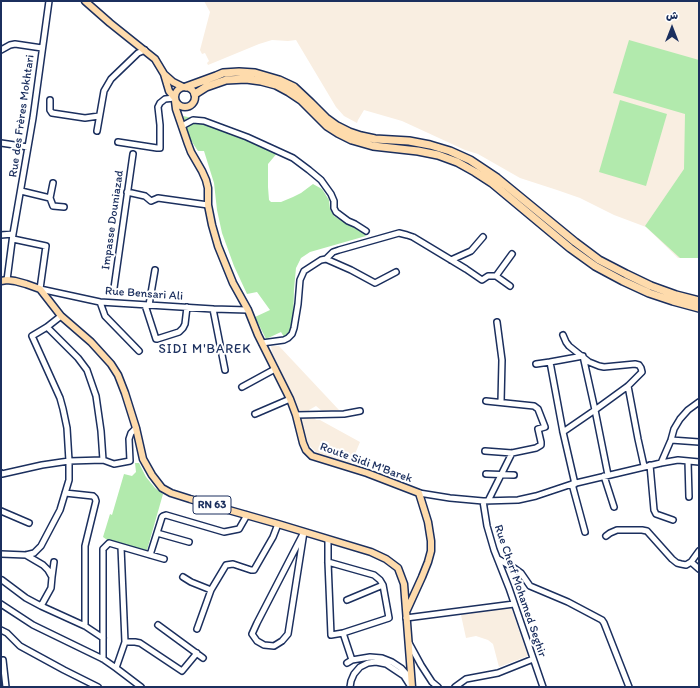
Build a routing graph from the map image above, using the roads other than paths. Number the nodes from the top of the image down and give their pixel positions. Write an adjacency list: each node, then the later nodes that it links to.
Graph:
1 (49, 1): 3 (street, Rue des Frères Mokhtari)
2 (85, 1): 5 (main road, Route Sidi M'Barek)
3 (42, 48): 4 (street); 17 (street, Rue des Frères Mokhtari)
4 (1, 50)
5 (145, 50): 6 (main road, Route Sidi M'Barek); 12 (street)
6 (164, 74): 7 (main road, Route Sidi M'Barek); 9 (main road, Route Sidi M'Barek)
7 (185, 87): 8 (main road); 9 (main road); 39 (highway)
8 (195, 94): 11 (main road); 43 (highway)
9 (175, 99): 11 (main road); 13 (main road, Route Sidi M'Barek); 15 (street)
10 (50, 100): 12 (street)
11 (188, 107): 13 (main road)
12 (99, 116): 14 (street)
13 (181, 123): 23 (main road, Route Sidi M'Barek); 25 (street)
14 (97, 131)
15 (118, 142)
16 (1, 143): 17 (street)
17 (28, 147): 20 (street, Rue des Frères Mokhtari)
18 (133, 154): 21 (street, Impasse Douniazad)
19 (53, 183): 22 (street)
20 (21, 191): 22 (street); 27 (street, Rue des Frères Mokhtari)
21 (127, 192): 23 (street); 37 (street, Impasse Douniazad)
22 (50, 198): 24 (street)
23 (208, 205): 45 (main road, Route Sidi M'Barek)
24 (64, 207)
25 (366, 231)
26 (1, 235): 27 (street)
27 (13, 236): 35 (street, Rue des Frères Mokhtari); 38 (street)
28 (483, 237): 31 (street)
29 (512, 254): 34 (street)
30 (326, 259): 31 (street); 33 (street); 50 (street)
31 (450, 260): 34 (street)
32 (156, 270): 41 (street)
33 (396, 272)
34 (496, 276): 36 (street)
35 (4, 281): 38 (main road)
36 (510, 286)
37 (114, 288)
38 (40, 289): 40 (street, Rue Bensari Ali); 46 (main road, RN 63)
39 (699, 301)
40 (100, 302): 41 (street, Rue Bensari Ali); 51 (street)
41 (147, 305): 42 (street, Rue Bensari Ali); 42 (street)
42 (187, 307): 44 (street, Rue Bensari Ali)
43 (699, 308)
44 (213, 309): 45 (street, Rue Bensari Ali); 56 (street)
45 (248, 310): 50 (main road, Route Sidi M'Barek)
46 (61, 316): 48 (street); 67 (main road, RN 63)
47 (497, 322): 61 (street)
48 (47, 327): 73 (street); 74 (street)
49 (563, 335): 52 (street)
50 (262, 343): 55 (main road, Route Sidi M'Barek)
51 (139, 351)
52 (583, 356): 53 (street); 57 (street); 63 (street)
53 (550, 362): 54 (street); 68 (street)
54 (536, 364)
55 (276, 369): 58 (street); 59 (main road, Route Sidi M'Barek)
56 (225, 370)
57 (628, 386): 63 (street); 78 (street)
58 (242, 387)
59 (290, 399): 65 (street); 66 (main road, Route Sidi M'Barek)
60 (486, 401): 61 (street)
61 (501, 402): 72 (street)
62 (698, 403): 69 (street)
63 (595, 410): 68 (street); 83 (street)
64 (360, 411): 66 (street)
65 (255, 414)
66 (296, 415): 86 (main road, Route Sidi M'Barek)
67 (136, 428): 73 (street); 91 (main road, RN 63)
68 (563, 432): 84 (street)
69 (671, 440): 70 (street); 77 (street)
70 (699, 442)
71 (486, 451): 72 (street)
72 (512, 453): 81 (street)
73 (103, 460): 74 (street)
74 (69, 461): 79 (street); 85 (street)
75 (688, 461): 76 (street, Route Sidi M'Barek); 77 (street, Route Sidi M'Barek); 87 (street)
76 (699, 462)
77 (661, 463): 78 (street, Route Sidi M'Barek)
78 (647, 466): 83 (street, Route Sidi M'Barek); 92 (street)
79 (1, 473)
80 (486, 474): 81 (street)
81 (501, 474): 82 (street); 88 (street)
82 (514, 474)
83 (606, 476): 84 (street, Route Sidi M'Barek); 89 (street)
84 (573, 484): 88 (street, Route Sidi M'Barek); 96 (street)
85 (65, 493): 104 (street); 123 (street)
86 (419, 493): 88 (street, Route Sidi M'Barek); 121 (main road)
87 (689, 497)
88 (486, 501): 107 (street, Rue Cherf Mohamed Seghir)
89 (614, 507)
90 (1, 512): 93 (street)
91 (247, 515): 94 (main road, RN 63); 97 (street)
92 (673, 520)
93 (29, 523)
94 (278, 524): 95 (main road, RN 63); 116 (street)
95 (304, 532): 95 (street); 99 (main road, RN 63)
96 (585, 532)
97 (157, 533): 100 (street); 105 (street)
98 (606, 536): 110 (street)
99 (328, 540): 109 (street); 121 (main road, RN 63)
100 (189, 542)
101 (121, 547): 105 (street); 127 (street); 129 (street)
102 (699, 551): 110 (street)
103 (1, 552): 104 (street)
104 (26, 555): 112 (street)
105 (150, 555): 106 (street)
106 (164, 559)
107 (498, 559): 119 (street, Rue Cherf Mohamed Seghir); 147 (street)
108 (54, 562): 112 (street)
109 (328, 562): 115 (street); 126 (street)
110 (691, 562): 111 (street)
111 (699, 569)
112 (52, 577): 120 (street)
113 (183, 577): 116 (street)
114 (2, 580): 120 (street)
115 (383, 585): 117 (street); 126 (street)
116 (211, 590): 124 (street)
117 (347, 600)
118 (1, 604): 132 (street)
119 (514, 604): 121 (street); 133 (street, Rue Cherf Mohamed Seghir)
120 (41, 606): 123 (street)
121 (406, 614): 128 (main road, RN 63)
122 (158, 625): 130 (street)
123 (85, 626): 127 (street)
124 (197, 629)
125 (1, 630): 140 (street)
126 (342, 633): 135 (street)
127 (103, 638): 132 (street)
128 (408, 641): 138 (main road, RN 63); 144 (street)
129 (125, 642): 130 (street); 137 (street)
130 (197, 653): 131 (street)
131 (203, 658)
132 (103, 659): 137 (street)
133 (533, 659): 145 (street); 146 (street, Rue Cherf Mohamed Seghir)
134 (3, 660): 139 (street)
135 (352, 660): 136 (street); 138 (street)
136 (346, 663)
137 (116, 668): 141 (street)
138 (411, 679): 143 (main road, RN 63)
139 (6, 687)
140 (98, 687)
141 (141, 687)
142 (350, 687): 143 (street)
143 (411, 687)
144 (438, 687)
145 (456, 687)
146 (543, 687)
147 (629, 687)

